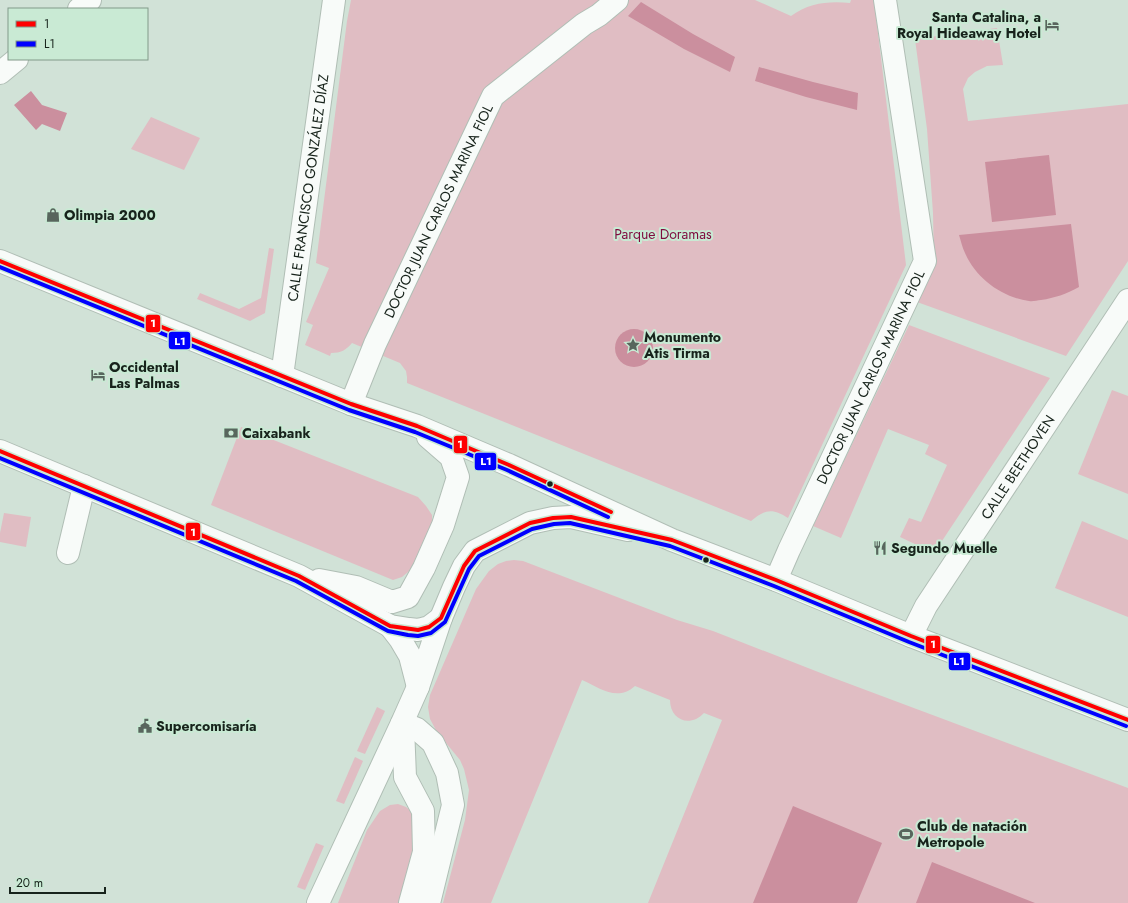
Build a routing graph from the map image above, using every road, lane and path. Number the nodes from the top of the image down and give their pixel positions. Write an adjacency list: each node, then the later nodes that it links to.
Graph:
1 (90, 0): 5 (street)
2 (334, 0): 10 (street, CALLE FRANCISCO GONZÁLEZ DÍAZ)
3 (617, 0): 11 (street, DOCTOR JUAN CARLOS MARINA FIOL)
4 (886, 0): 18 (street, DOCTOR JUAN CARLOS MARINA FIOL)
5 (80, 8)
6 (16, 60): 7 (street)
7 (0, 73)
8 (0, 261): 10 (street)
9 (1128, 300): 21 (street, CALLE BEETHOVEN)
10 (282, 376): 11 (street)
11 (351, 404): 12 (street)
12 (417, 426): 15 (street); 17 (street)
13 (0, 451): 14 (street)
14 (84, 486): 16 (street); 17 (street)
15 (672, 540): 18 (street); 19 (street)
16 (68, 554)
17 (299, 576): 20 (street)
18 (776, 580): 21 (street)
19 (441, 618): 20 (street); 22 (street)
20 (390, 626): 22 (street)
21 (911, 636): 23 (street)
22 (418, 686): 24 (street)
23 (1128, 720)
24 (402, 723): 25 (street); 26 (street); 27 (street)
25 (318, 903)
26 (410, 903)
27 (428, 903)

